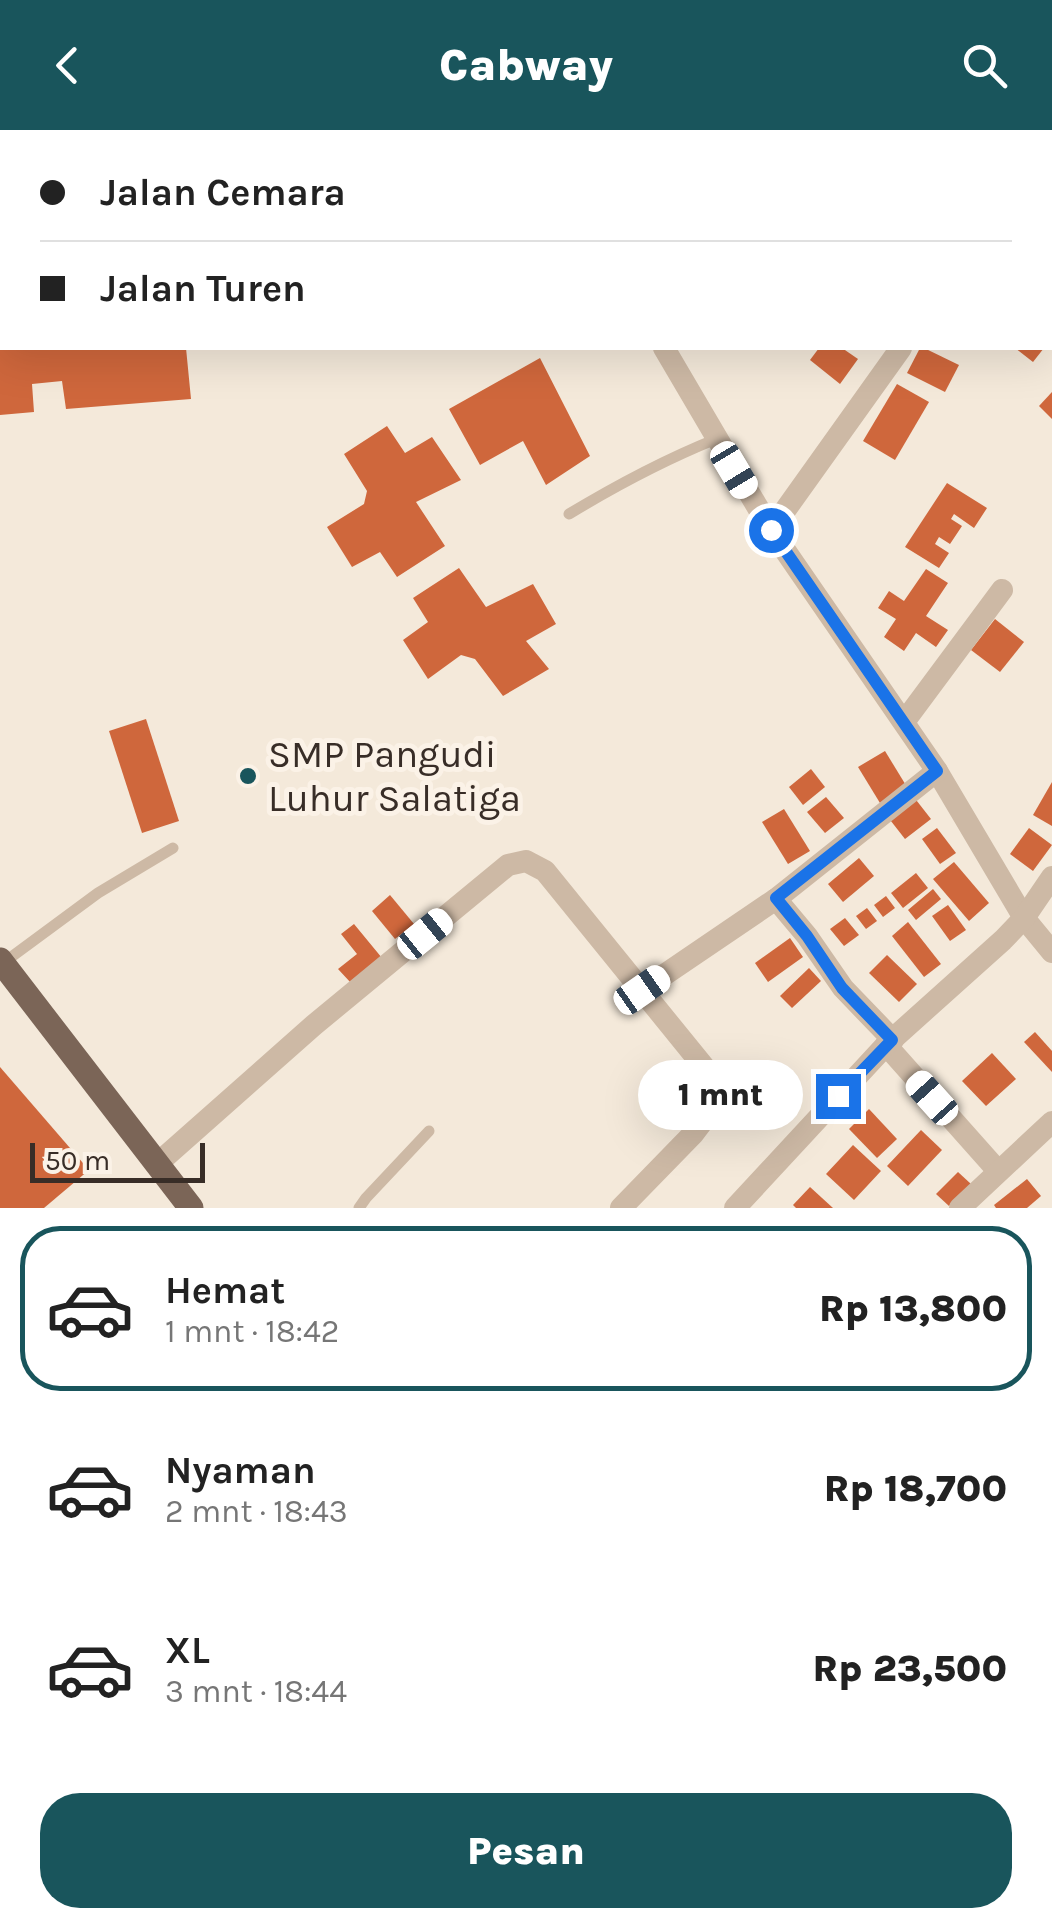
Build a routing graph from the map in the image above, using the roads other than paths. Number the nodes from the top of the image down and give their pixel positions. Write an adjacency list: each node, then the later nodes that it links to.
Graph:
1 (665, 350): 3 (street)
2 (901, 350): 5 (street)
3 (716, 440): 4 (lane); 5 (street)
4 (569, 514)
5 (771, 530): 7 (street)
6 (1002, 590): 7 (street)
7 (904, 722): 8 (street)
8 (937, 771): 11 (street); 12 (street)
9 (173, 848): 14 (lane)
10 (1052, 877): 12 (street)
11 (776, 898): 15 (street); 16 (street)
12 (1024, 918): 13 (street); 16 (street)
13 (1052, 952)
14 (2, 961): 19 (main road)
15 (642, 990): 19 (street); 23 (street)
16 (889, 1043): 20 (street); 24 (street)
17 (1052, 1122): 20 (street)
18 (428, 1131): 22 (lane)
19 (157, 1164): 21 (main road)
20 (998, 1171): 25 (street)
21 (191, 1208)
22 (359, 1208)
23 (621, 1208)
24 (735, 1208)
25 (960, 1208)

